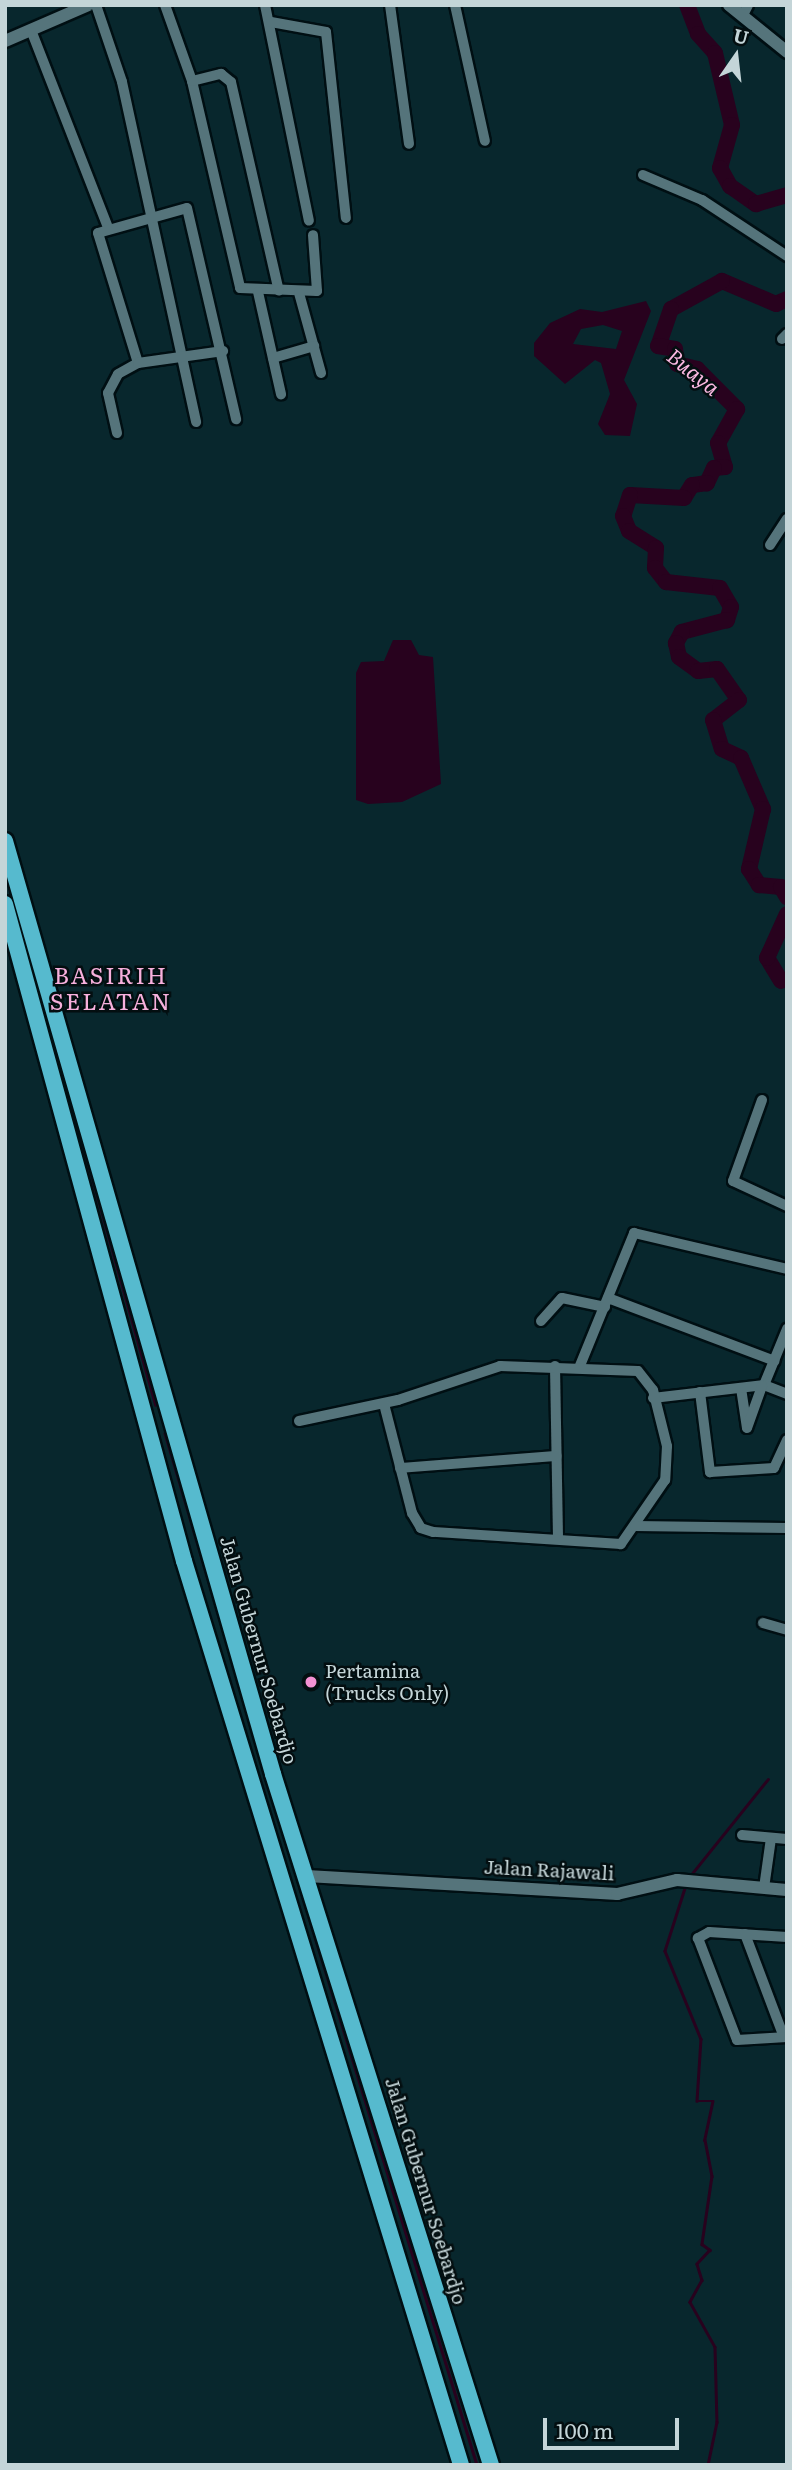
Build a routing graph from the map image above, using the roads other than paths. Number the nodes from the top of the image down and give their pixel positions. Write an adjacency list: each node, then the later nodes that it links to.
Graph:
1 (88, 5): 10 (street)
2 (96, 5): 17 (street)
3 (165, 5): 13 (street)
4 (265, 5): 9 (street)
5 (390, 5): 15 (street)
6 (455, 5): 14 (street)
7 (729, 5): 8 (street)
8 (746, 10): 12 (street)
9 (271, 22): 18 (street); 19 (street)
10 (31, 30): 11 (street); 20 (street)
11 (5, 41)
12 (787, 52)
13 (192, 82): 23 (street); 24 (street)
14 (485, 141)
15 (409, 144)
16 (643, 174): 22 (street)
17 (150, 216): 20 (street); 27 (street); 28 (street)
18 (346, 218)
19 (309, 221)
20 (108, 228): 30 (street)
21 (313, 235): 25 (street)
22 (787, 256)
23 (279, 291): 24 (street); 25 (street)
24 (258, 292): 29 (street)
25 (299, 293): 26 (street)
26 (314, 346): 29 (street); 31 (street)
27 (223, 351): 28 (street); 33 (street)
28 (182, 357): 30 (street); 34 (street)
29 (273, 358): 32 (street)
30 (138, 363): 35 (street)
31 (321, 373)
32 (281, 394)
33 (236, 419)
34 (196, 422)
35 (117, 433)
36 (787, 519): 37 (street)
37 (770, 545)
38 (5, 841): 56 (highway, Jalan Gubernur Soebardjo)
39 (5, 904): 40 (highway)
40 (13, 955): 57 (highway)
41 (762, 1100): 42 (street)
42 (787, 1206)
43 (787, 1269): 44 (street)
44 (607, 1302): 45 (street); 47 (street); 49 (street)
45 (541, 1321)
46 (787, 1329): 47 (street)
47 (775, 1360): 50 (street)
48 (555, 1366): 49 (street); 55 (street); 60 (street)
49 (579, 1368): 54 (street)
50 (763, 1386): 51 (street); 51 (street); 53 (street)
51 (741, 1388): 52 (street)
52 (699, 1392): 54 (street); 59 (street)
53 (787, 1394)
54 (653, 1398): 62 (street)
55 (384, 1404): 58 (street); 61 (street)
56 (170, 1414): 57 (highway); 70 (highway, Jalan Gubernur Soebardjo)
57 (146, 1421): 76 (highway)
58 (299, 1421)
59 (787, 1440)
60 (557, 1456): 61 (street); 64 (street)
61 (400, 1468): 64 (street)
62 (635, 1526): 63 (street); 64 (street)
63 (787, 1528)
64 (558, 1538)
65 (764, 1623): 66 (street)
66 (787, 1630)
67 (742, 1835): 68 (street)
68 (771, 1838): 69 (street); 71 (street)
69 (787, 1839)
70 (307, 1876): 71 (street, Jalan Rajawali); 77 (highway, Jalan Gubernur Soebardjo)
71 (764, 1888): 72 (street, Jalan Rajawali)
72 (787, 1889)
73 (746, 1934): 74 (street); 75 (street); 75 (street)
74 (787, 1937)
75 (785, 2037)
76 (461, 2465)
77 (491, 2465)

